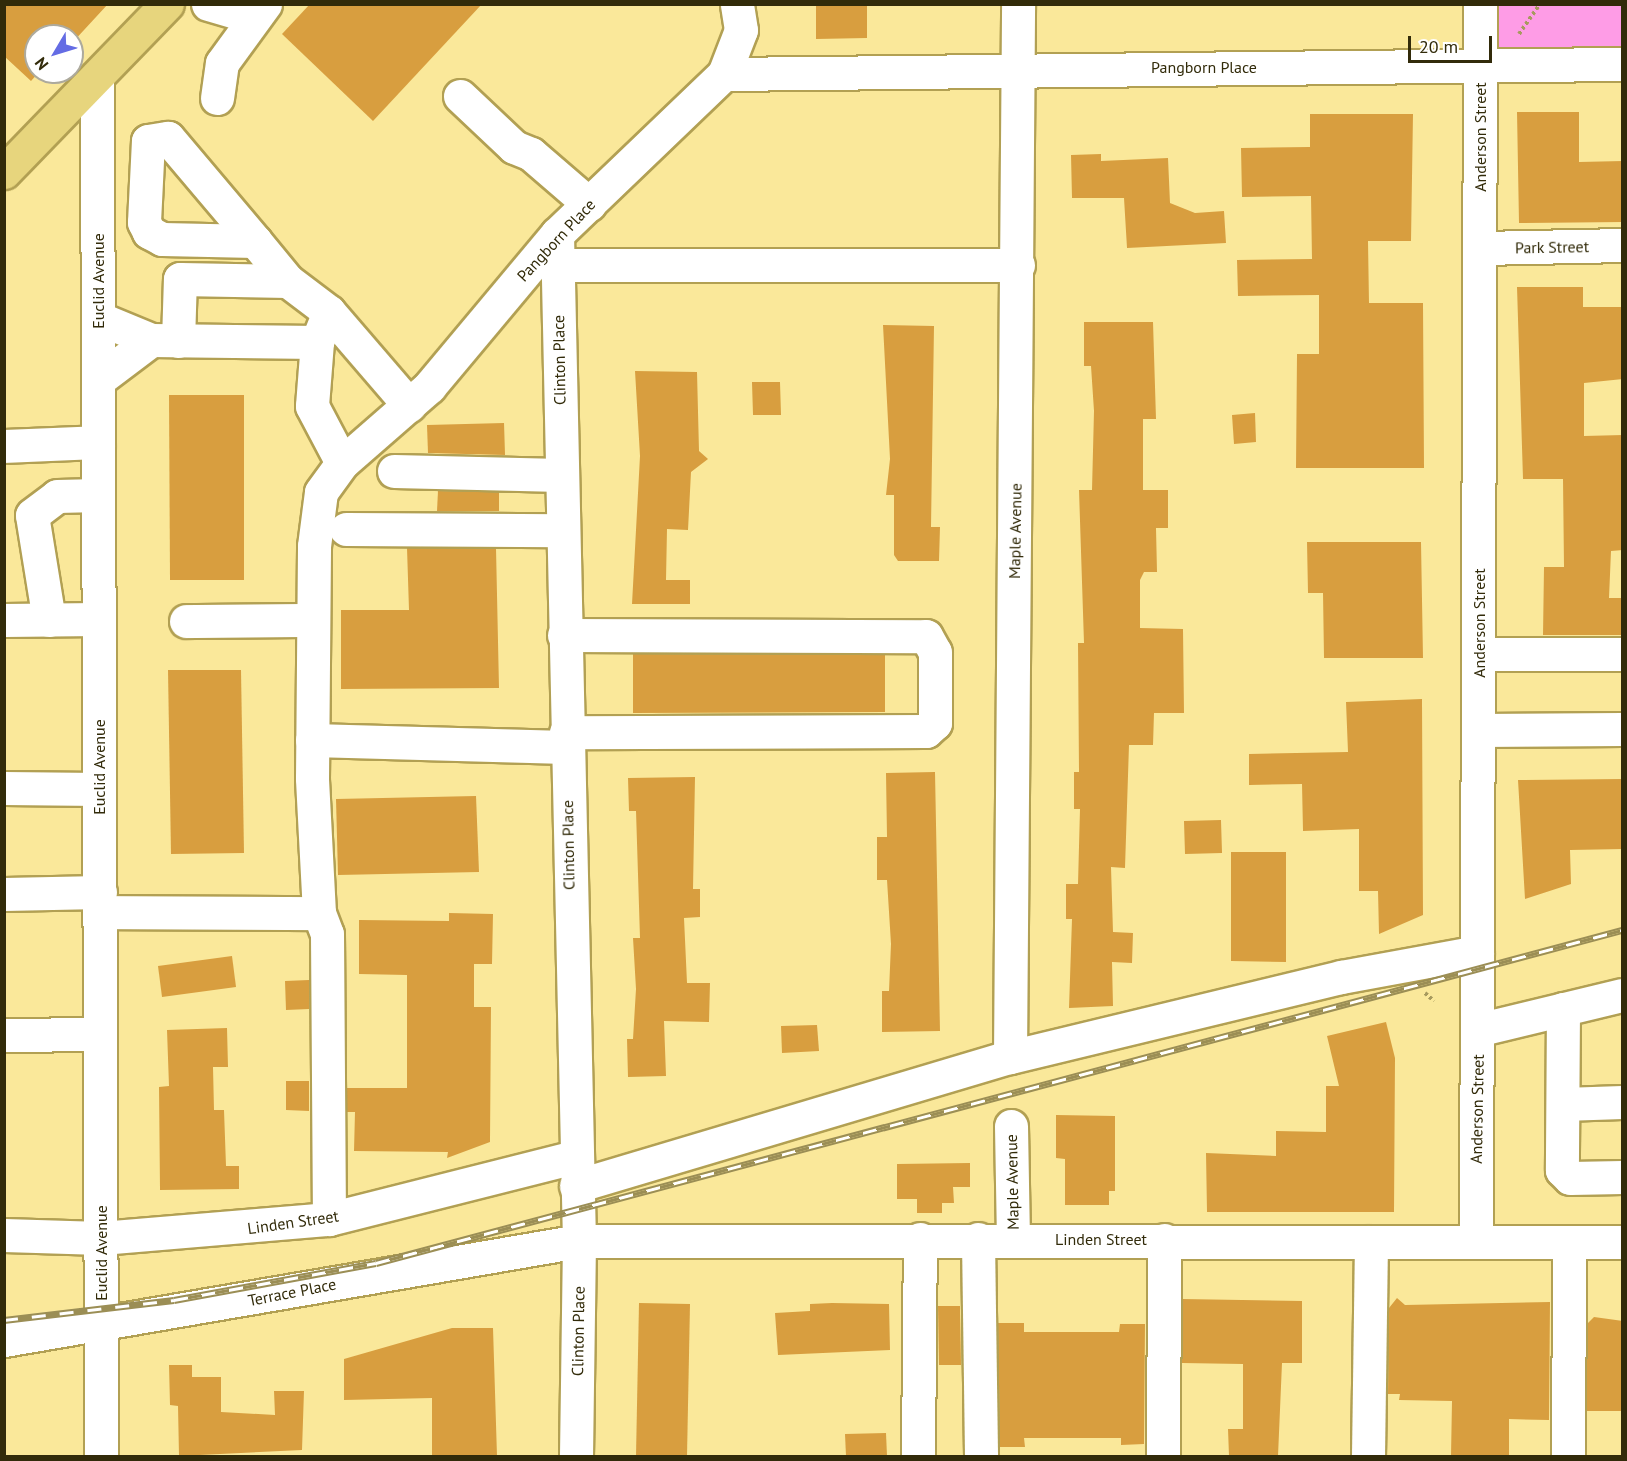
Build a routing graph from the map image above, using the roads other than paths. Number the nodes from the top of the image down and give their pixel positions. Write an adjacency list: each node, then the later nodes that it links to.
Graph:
1 (166, 4): 11 (main road)
2 (208, 4): 6 (street)
3 (736, 4): 10 (street, Pangborn Place)
4 (1018, 4): 9 (street, Maple Avenue)
5 (1480, 4): 8 (street, Anderson Street)
6 (259, 11): 13 (street)
7 (1623, 64): 8 (street, Pangborn Place)
8 (1480, 65): 9 (street, Pangborn Place); 18 (street, Anderson Street)
9 (1019, 68): 10 (street, Pangborn Place); 20 (street, Maple Avenue)
10 (724, 74): 15 (street, Pangborn Place)
11 (97, 77): 14 (main road); 23 (street, Euclid Avenue)
12 (460, 96): 15 (street)
13 (217, 98)
14 (4, 172)
15 (589, 204): 19 (street, Pangborn Place)
16 (255, 241): 21 (street)
17 (1623, 245): 18 (street, Park Street)
18 (1481, 248): 42 (street, Anderson Street)
19 (557, 250): 20 (street); 27 (street, Pangborn Place); 32 (street, Clinton Place)
20 (1018, 265): 59 (street, Maple Avenue)
21 (288, 281): 22 (street); 24 (street)
22 (328, 312): 25 (street); 27 (street)
23 (98, 318): 24 (street); 26 (street, Euclid Avenue)
24 (165, 340): 25 (street); 26 (street)
25 (316, 342): 30 (street)
26 (98, 380): 28 (street, Euclid Avenue)
27 (409, 405): 30 (street, Pangborn Place)
28 (98, 442): 29 (street); 33 (street, Euclid Avenue)
29 (4, 446)
30 (342, 463): 39 (street, Pangborn Place)
31 (394, 471): 32 (street)
32 (561, 475): 35 (street, Clinton Place)
33 (98, 495): 36 (street, Euclid Avenue); 38 (street)
34 (346, 529): 35 (street)
35 (562, 530): 41 (street, Clinton Place)
36 (99, 619): 38 (street); 49 (street, Euclid Avenue)
37 (4, 620): 38 (street)
38 (49, 620)
39 (313, 620): 40 (street); 47 (street, Pangborn Place)
40 (186, 621)
41 (564, 635): 46 (street, Clinton Place); 46 (street)
42 (1479, 654): 43 (street); 45 (street, Anderson Street)
43 (1623, 654)
44 (1623, 729): 45 (street)
45 (1479, 730): 53 (street, Anderson Street)
46 (566, 739): 47 (street); 63 (street, Clinton Place)
47 (312, 740): 52 (street, Pangborn Place)
48 (4, 788): 49 (street)
49 (99, 789): 51 (street, Euclid Avenue)
50 (4, 894): 51 (street)
51 (100, 902): 52 (street); 57 (street, Euclid Avenue)
52 (319, 913): 65 (street, Pangborn Place)
53 (1477, 952): 56 (street, Anderson Street); 59 (street, Linden Street)
54 (1623, 995): 55 (street)
55 (1563, 1009): 56 (street); 61 (street)
56 (1478, 1030): 74 (street, Anderson Street)
57 (100, 1034): 58 (street); 67 (street, Euclid Avenue)
58 (4, 1035)
59 (1010, 1057): 63 (street, Linden Street)
60 (1623, 1102): 61 (street)
61 (1563, 1104): 64 (street)
62 (1011, 1126): 70 (street, Maple Avenue)
63 (575, 1171): 65 (street, Linden Street); 72 (street, Clinton Place)
64 (1623, 1177)
65 (329, 1219): 67 (street, Linden Street)
66 (4, 1235): 67 (street, Linden Street)
67 (101, 1238): 77 (street, Euclid Avenue)
68 (920, 1239): 69 (street, Linden Street); 72 (street, Linden Street); 81 (street)
69 (978, 1239): 70 (street, Linden Street); 82 (street)
70 (1013, 1239): 71 (street, Linden Street)
71 (1164, 1240): 73 (street, Linden Street); 83 (street)
72 (579, 1241): 77 (street, Terrace Place); 80 (street, Clinton Place)
73 (1371, 1242): 74 (street, Linden Street); 84 (street)
74 (1476, 1242): 75 (street, Linden Street)
75 (1569, 1242): 76 (street, Linden Street); 85 (street)
76 (1623, 1242)
77 (102, 1326): 78 (street, Terrace Place); 79 (street, Euclid Avenue)
78 (4, 1340)
79 (101, 1456)
80 (576, 1456)
81 (918, 1456)
82 (981, 1456)
83 (1162, 1456)
84 (1368, 1456)
85 (1568, 1456)

